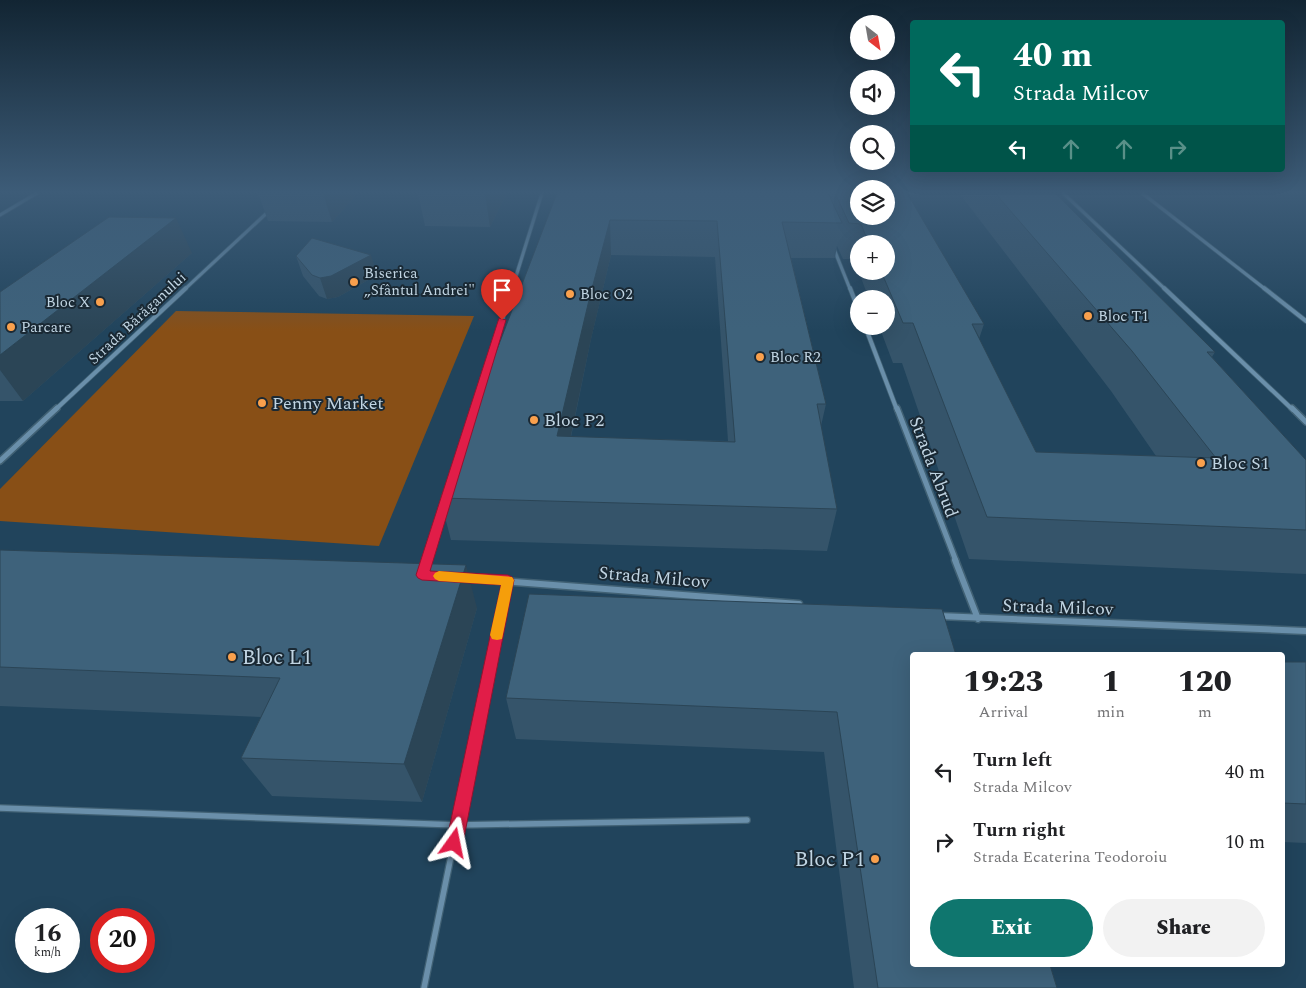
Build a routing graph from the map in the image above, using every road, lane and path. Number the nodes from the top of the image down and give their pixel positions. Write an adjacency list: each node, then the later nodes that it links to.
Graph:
1 (238, 239): 11 (street, Strada Bărăganului)
2 (528, 239): 9 (street)
3 (1112, 239): 10 (street)
4 (1201, 239): 7 (street)
5 (834, 247): 6 (street)
6 (851, 290)
7 (1306, 321)
8 (868, 335): 18 (street, Strada Abrud)
9 (472, 416)
10 (1306, 422)
11 (0, 460)
12 (446, 500): 13 (street)
13 (432, 576)
14 (460, 577): 15 (street, Strada Milcov)
15 (508, 580): 16 (street, Strada Milcov); 22 (lane)
16 (802, 604)
17 (929, 615): 18 (street, Strada Milcov)
18 (978, 619): 19 (street, Strada Milcov)
19 (1306, 631)
20 (0, 808): 22 (lane)
21 (747, 820): 22 (lane)
22 (458, 825): 23 (lane)
23 (424, 988)

